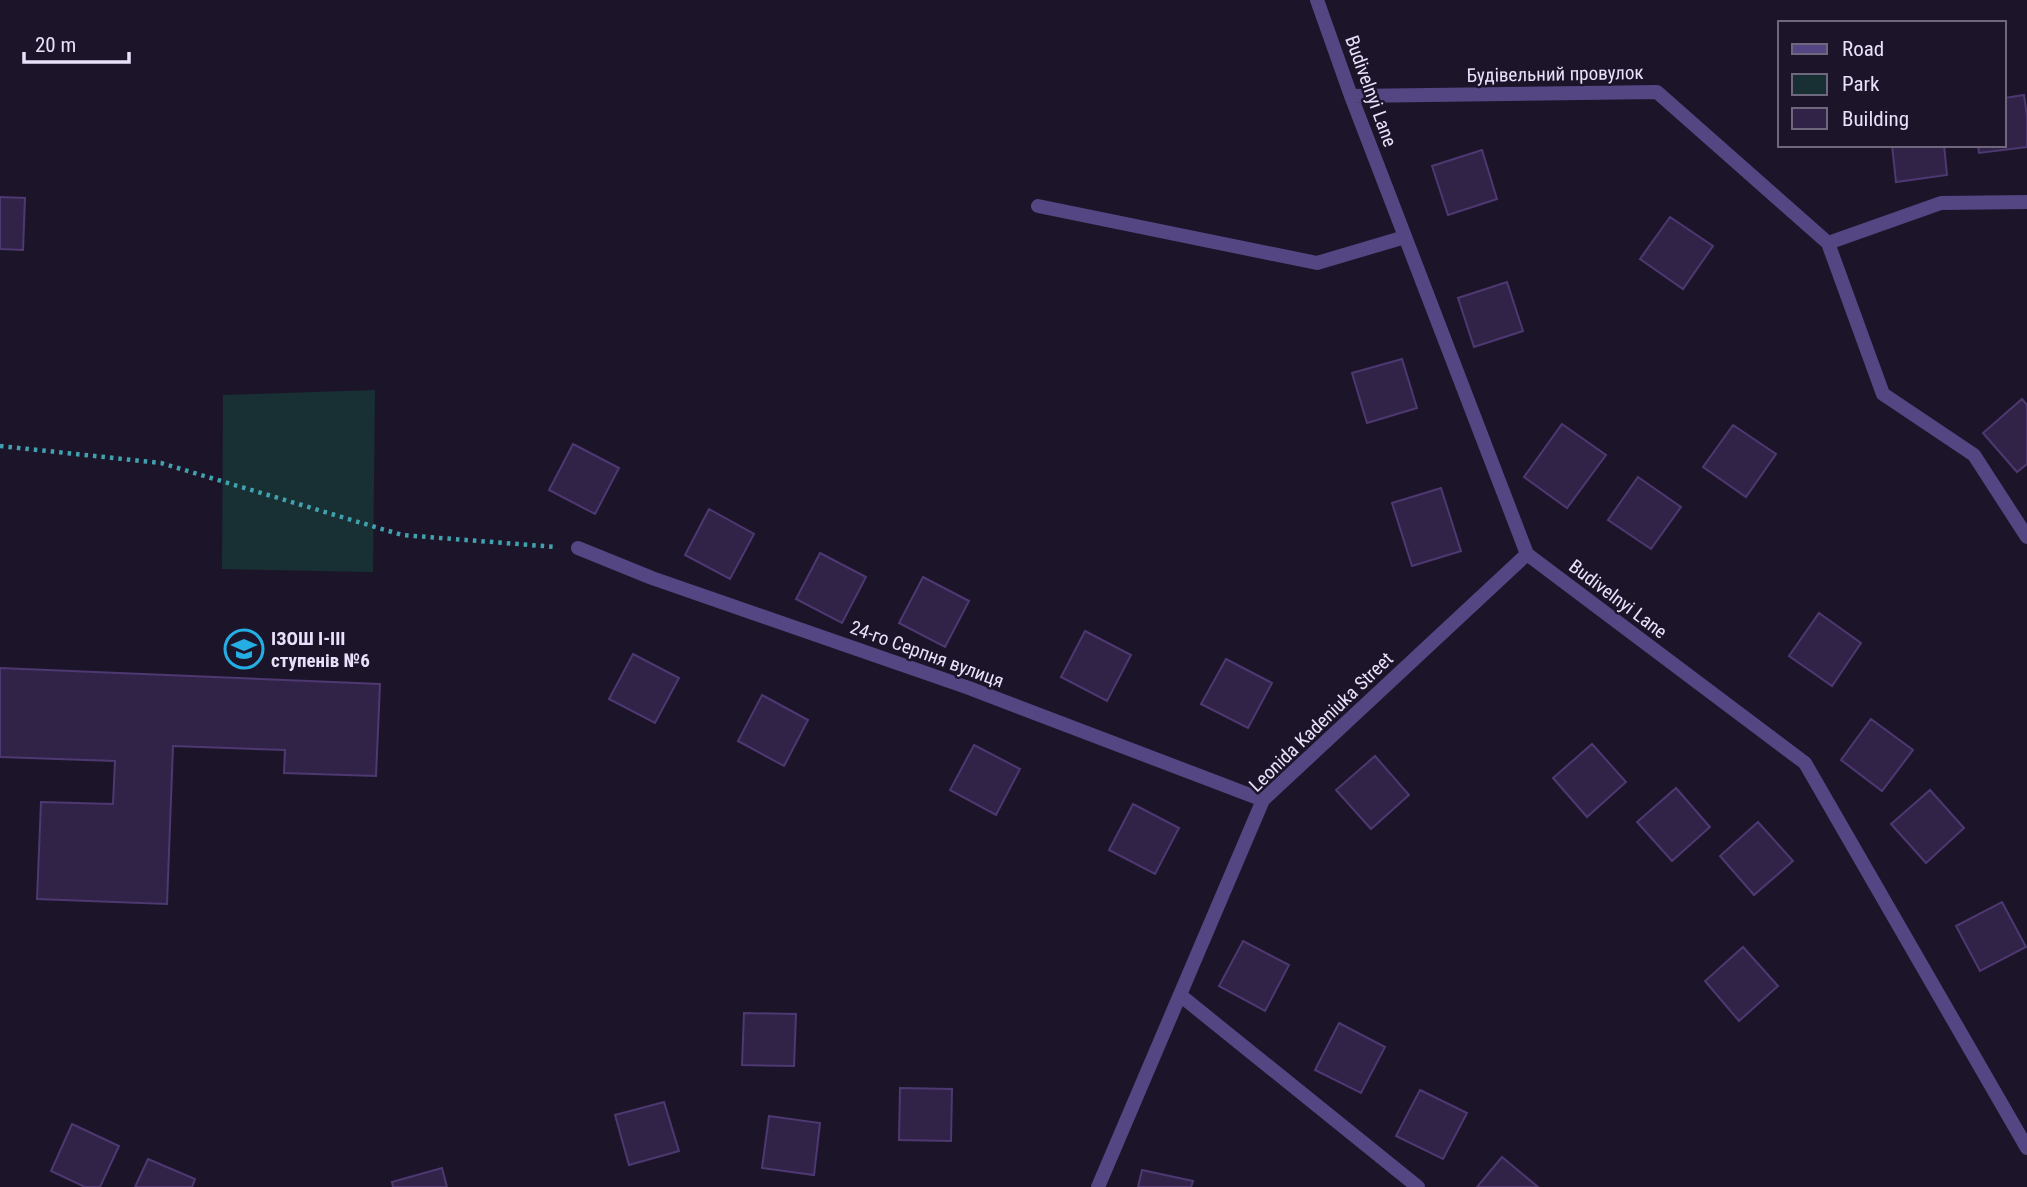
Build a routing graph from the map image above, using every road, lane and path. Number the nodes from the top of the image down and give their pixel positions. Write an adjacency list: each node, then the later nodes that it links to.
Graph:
1 (1317, 0): 2 (street, Budivelnyi Lane)
2 (1351, 96): 5 (street, Budivelnyi Lane); 6 (street, Будівельний провулок)
3 (2027, 202): 6 (street)
4 (1038, 206): 5 (street)
5 (1405, 237): 10 (street, Budivelnyi Lane)
6 (1828, 243): 8 (street)
7 (0, 446): 9 (path)
8 (2027, 537)
9 (578, 548): 11 (street, 24-го Серпня вулиця)
10 (1527, 554): 11 (street, Leonida Kadeniuka Street); 13 (street, Budivelnyi Lane)
11 (1263, 800): 12 (street, Leonida Kadeniuka Street)
12 (1180, 995): 14 (street, Leonida Kadeniuka Street); 15 (street)
13 (2027, 1148)
14 (1098, 1187)
15 (1418, 1187)

